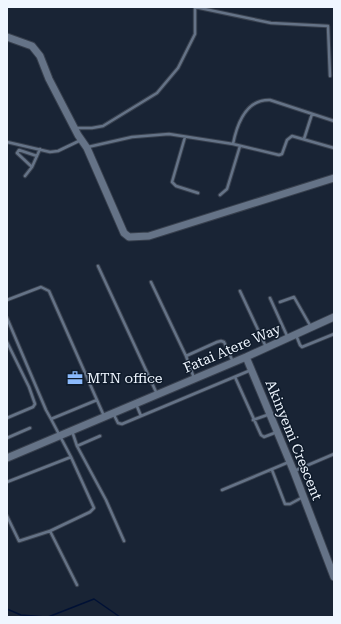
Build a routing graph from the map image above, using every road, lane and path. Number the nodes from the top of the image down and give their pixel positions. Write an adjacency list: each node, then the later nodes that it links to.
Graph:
1 (195, 7): 3 (lane); 6 (lane)
2 (7, 37): 6 (street)
3 (330, 76)
4 (312, 114): 5 (lane); 8 (lane); 11 (lane)
5 (334, 121)
6 (74, 128): 9 (street)
7 (185, 137): 11 (lane); 13 (lane); 20 (lane)
8 (304, 139): 12 (lane); 14 (lane)
9 (82, 140): 13 (street); 15 (lane)
10 (7, 142): 15 (lane)
11 (233, 144): 12 (lane)
12 (240, 146): 21 (lane)
13 (87, 148): 19 (street)
14 (334, 148)
15 (40, 149): 16 (lane)
16 (37, 156): 17 (lane); 17 (lane)
17 (32, 167): 18 (lane)
18 (25, 176)
19 (334, 178)
20 (198, 193)
21 (220, 196)
22 (98, 266): 42 (lane)
23 (151, 282): 36 (lane)
24 (240, 291): 35 (lane)
25 (270, 298): 33 (lane)
26 (7, 300): 43 (lane)
27 (280, 302): 30 (lane)
28 (334, 317): 30 (street, Fatai Atere Way)
29 (7, 318): 50 (lane)
30 (311, 327): 31 (street, Fatai Atere Way)
31 (296, 334): 32 (lane); 33 (street, Fatai Atere Way)
32 (334, 334)
33 (288, 338): 35 (street, Fatai Atere Way)
34 (7, 342): 49 (lane)
35 (266, 348): 37 (street, Fatai Atere Way)
36 (186, 356): 38 (lane); 41 (lane)
37 (246, 357): 38 (street, Fatai Atere Way); 39 (street, Akinyemi Crescent)
38 (233, 362): 41 (street, Fatai Atere Way)
39 (251, 369): 40 (lane); 46 (street, Akinyemi Crescent)
40 (236, 377): 47 (lane); 51 (lane)
41 (194, 378): 42 (street, Fatai Atere Way)
42 (157, 394): 44 (street, Fatai Atere Way)
43 (97, 400): 48 (lane); 50 (lane)
44 (136, 403): 45 (street, Fatai Atere Way); 47 (lane)
45 (113, 413): 47 (lane); 48 (street, Fatai Atere Way)
46 (270, 414): 51 (lane); 54 (street, Akinyemi Crescent)
47 (141, 416)
48 (104, 417): 53 (street, Fatai Atere Way)
49 (7, 418)
50 (51, 419): 55 (lane)
51 (253, 420): 54 (lane)
52 (30, 428): 57 (lane)
53 (72, 431): 55 (street, Fatai Atere Way); 58 (lane)
54 (277, 432): 62 (street, Akinyemi Crescent)
55 (61, 436): 60 (lane); 61 (street, Fatai Atere Way)
56 (100, 436): 58 (lane)
57 (7, 438)
58 (77, 446): 70 (lane)
59 (334, 454): 64 (lane)
60 (71, 457): 65 (lane); 69 (lane)
61 (7, 458)
62 (290, 462): 63 (lane); 64 (street, Akinyemi Crescent)
63 (272, 470): 66 (lane); 67 (lane)
64 (294, 472): 67 (street, Akinyemi Crescent)
65 (7, 482)
66 (222, 490)
67 (303, 497): 71 (street, Akinyemi Crescent)
68 (7, 516): 69 (lane)
69 (50, 531): 72 (lane)
70 (124, 541)
71 (334, 577)
72 (77, 585)

